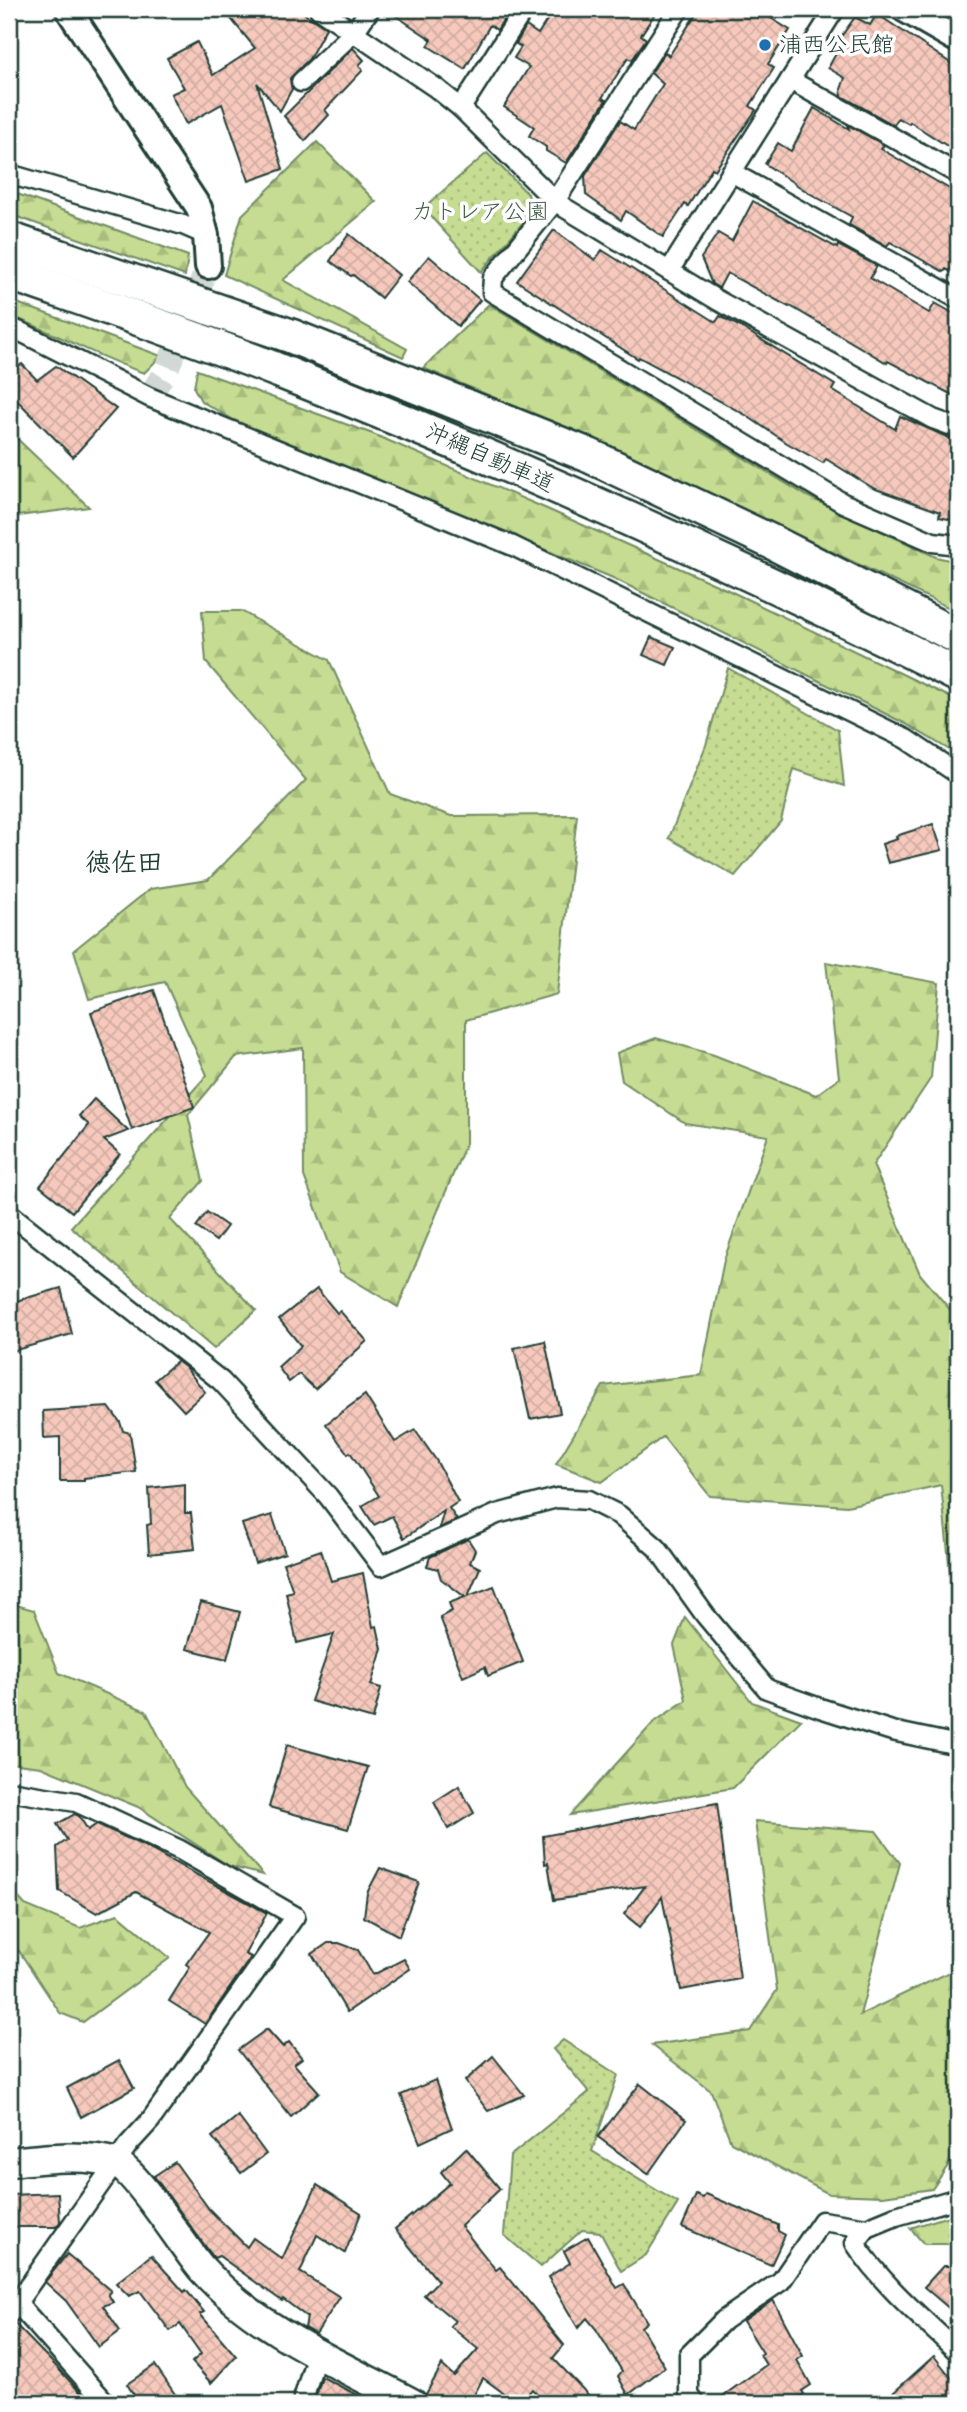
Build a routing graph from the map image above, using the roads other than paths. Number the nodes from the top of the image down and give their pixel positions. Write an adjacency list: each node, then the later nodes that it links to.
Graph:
1 (68, 9): 17 (street)
2 (318, 9): 8 (street)
3 (370, 9): 8 (street)
4 (524, 9): 12 (street)
5 (679, 9): 16 (street)
6 (835, 9): 10 (street)
7 (904, 9): 9 (street)
8 (355, 32): 11 (street); 12 (street)
9 (958, 40)
10 (790, 80): 13 (street); 15 (street)
11 (301, 82)
12 (461, 108): 16 (street)
13 (731, 172): 20 (street); 22 (street)
14 (9, 174): 17 (street)
15 (958, 174)
16 (555, 201): 20 (street); 25 (street)
17 (206, 235): 19 (street)
18 (9, 239): 26 (highway, 沖縄自動車道)
19 (208, 266)
20 (669, 271): 24 (street)
21 (9, 273): 27 (highway, 沖縄自動車道)
22 (958, 299)
23 (9, 327): 28 (street)
24 (958, 428)
25 (958, 545)
26 (958, 637)
27 (958, 675)
28 (958, 774)
29 (9, 1213): 30 (street)
30 (958, 1745)
31 (9, 1791): 33 (street)
32 (9, 2162): 33 (main road)
33 (116, 2163): 36 (street); 38 (main road)
34 (958, 2198): 35 (street)
35 (867, 2228): 37 (street); 42 (street)
36 (13, 2308): 39 (street)
37 (958, 2352)
38 (317, 2353): 40 (street); 41 (main road)
39 (106, 2403)
40 (302, 2403)
41 (412, 2403)
42 (695, 2403)

